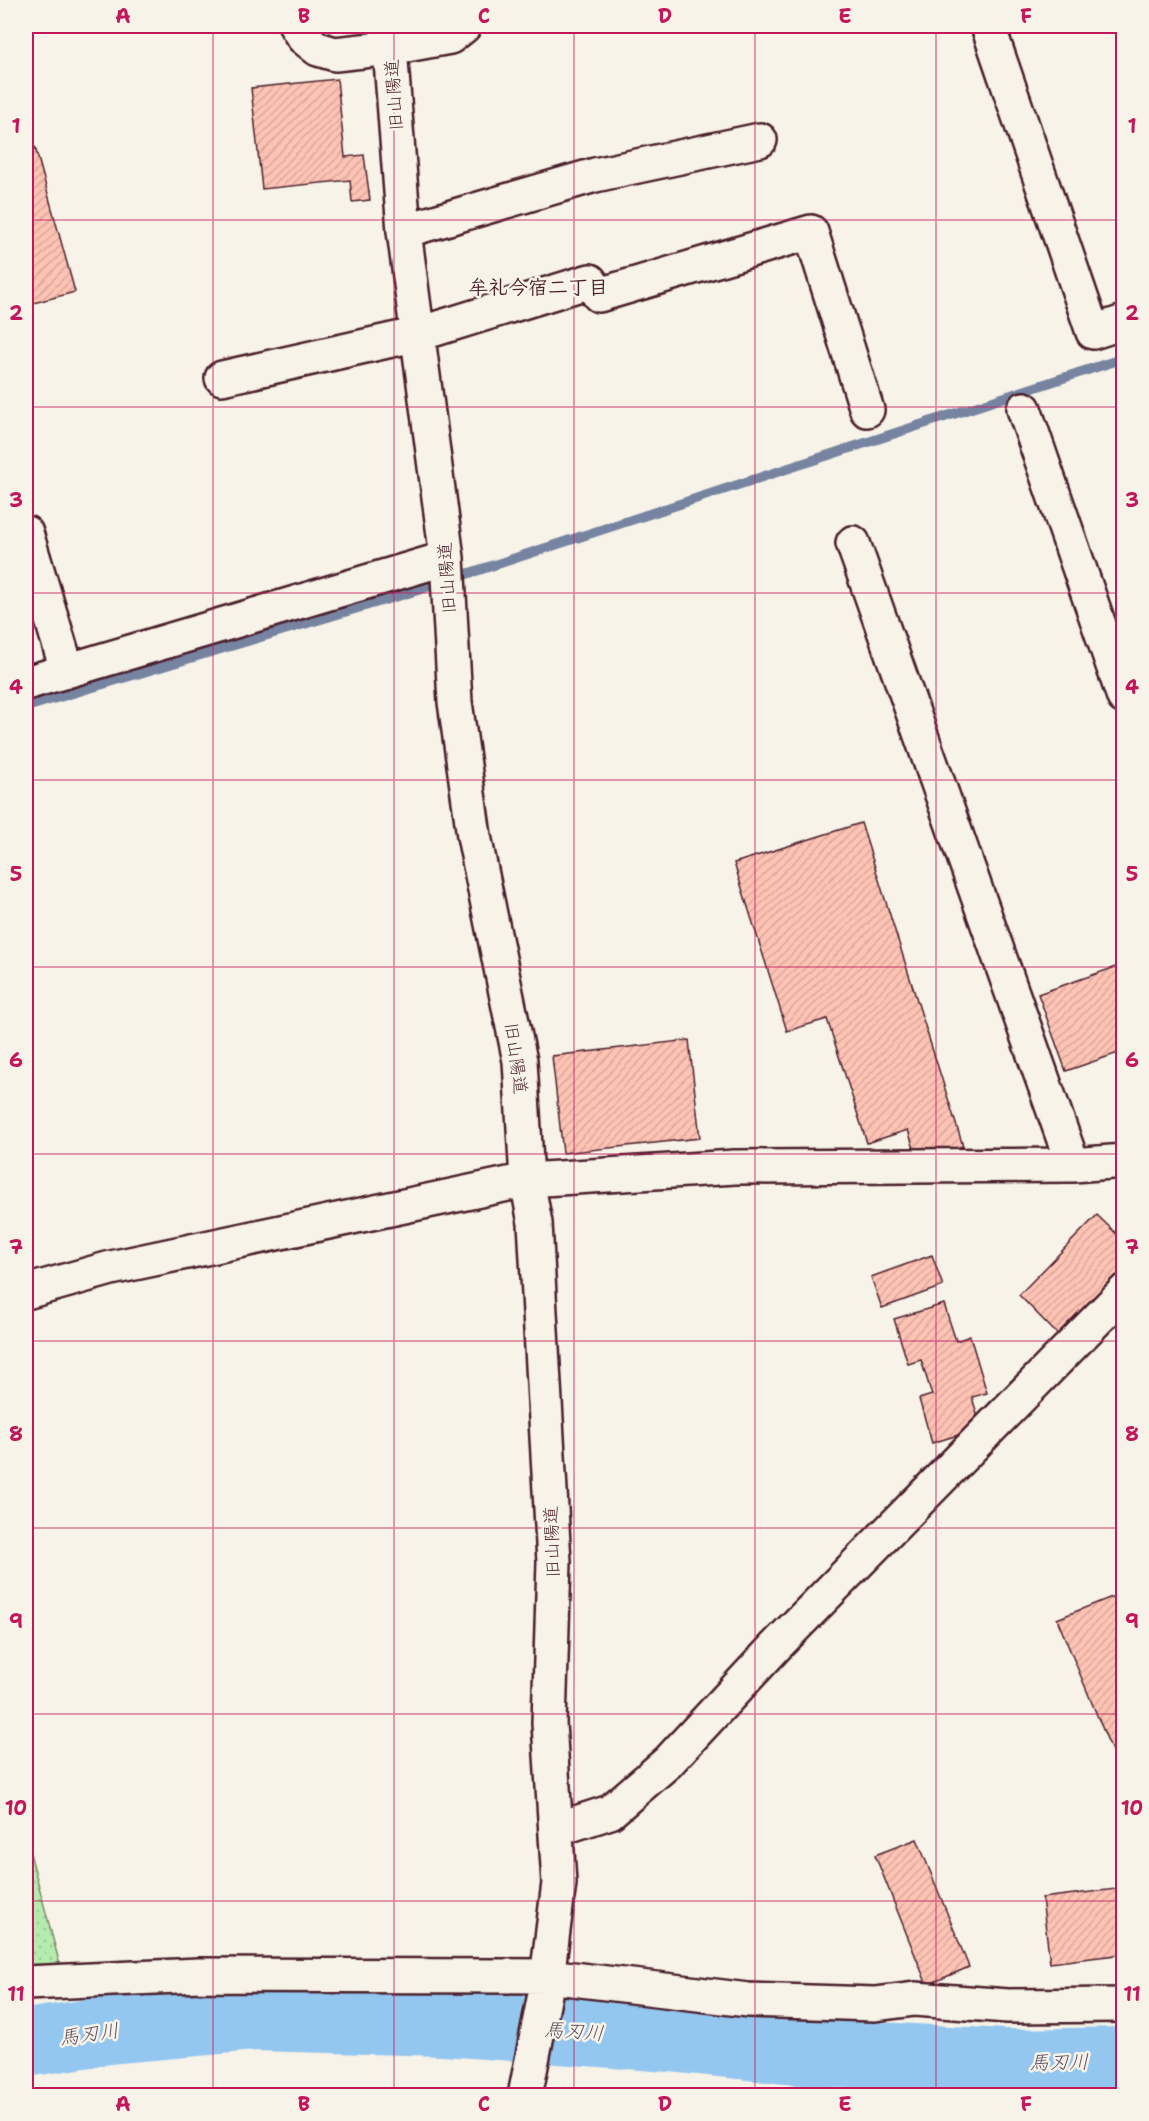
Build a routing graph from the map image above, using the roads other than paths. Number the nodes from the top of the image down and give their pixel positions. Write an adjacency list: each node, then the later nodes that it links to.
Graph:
1 (296, 26): 4 (street)
2 (464, 26): 4 (street)
3 (988, 26): 7 (street)
4 (388, 37): 6 (street, 旧山陽道)
5 (760, 140): 6 (street)
6 (404, 231): 8 (street, 旧山陽道)
7 (1124, 322)
8 (419, 334): 9 (street); 10 (street); 14 (street, 旧山陽道)
9 (222, 378)
10 (867, 410)
11 (1024, 410): 17 (street)
12 (26, 533): 15 (street)
13 (853, 543): 19 (street)
14 (447, 558): 15 (street); 20 (street, 旧山陽道)
15 (67, 670): 16 (street)
16 (26, 683)
17 (1124, 698)
18 (1124, 1161): 19 (street)
19 (1073, 1165): 20 (street)
20 (527, 1180): 21 (street); 23 (street, 旧山陽道)
21 (26, 1292)
22 (1124, 1292): 23 (street)
23 (556, 1826): 25 (street, 旧山陽道)
24 (26, 1983): 25 (street)
25 (547, 1985): 26 (street); 27 (street, 旧山陽道)
26 (1124, 2005)
27 (525, 2096)

